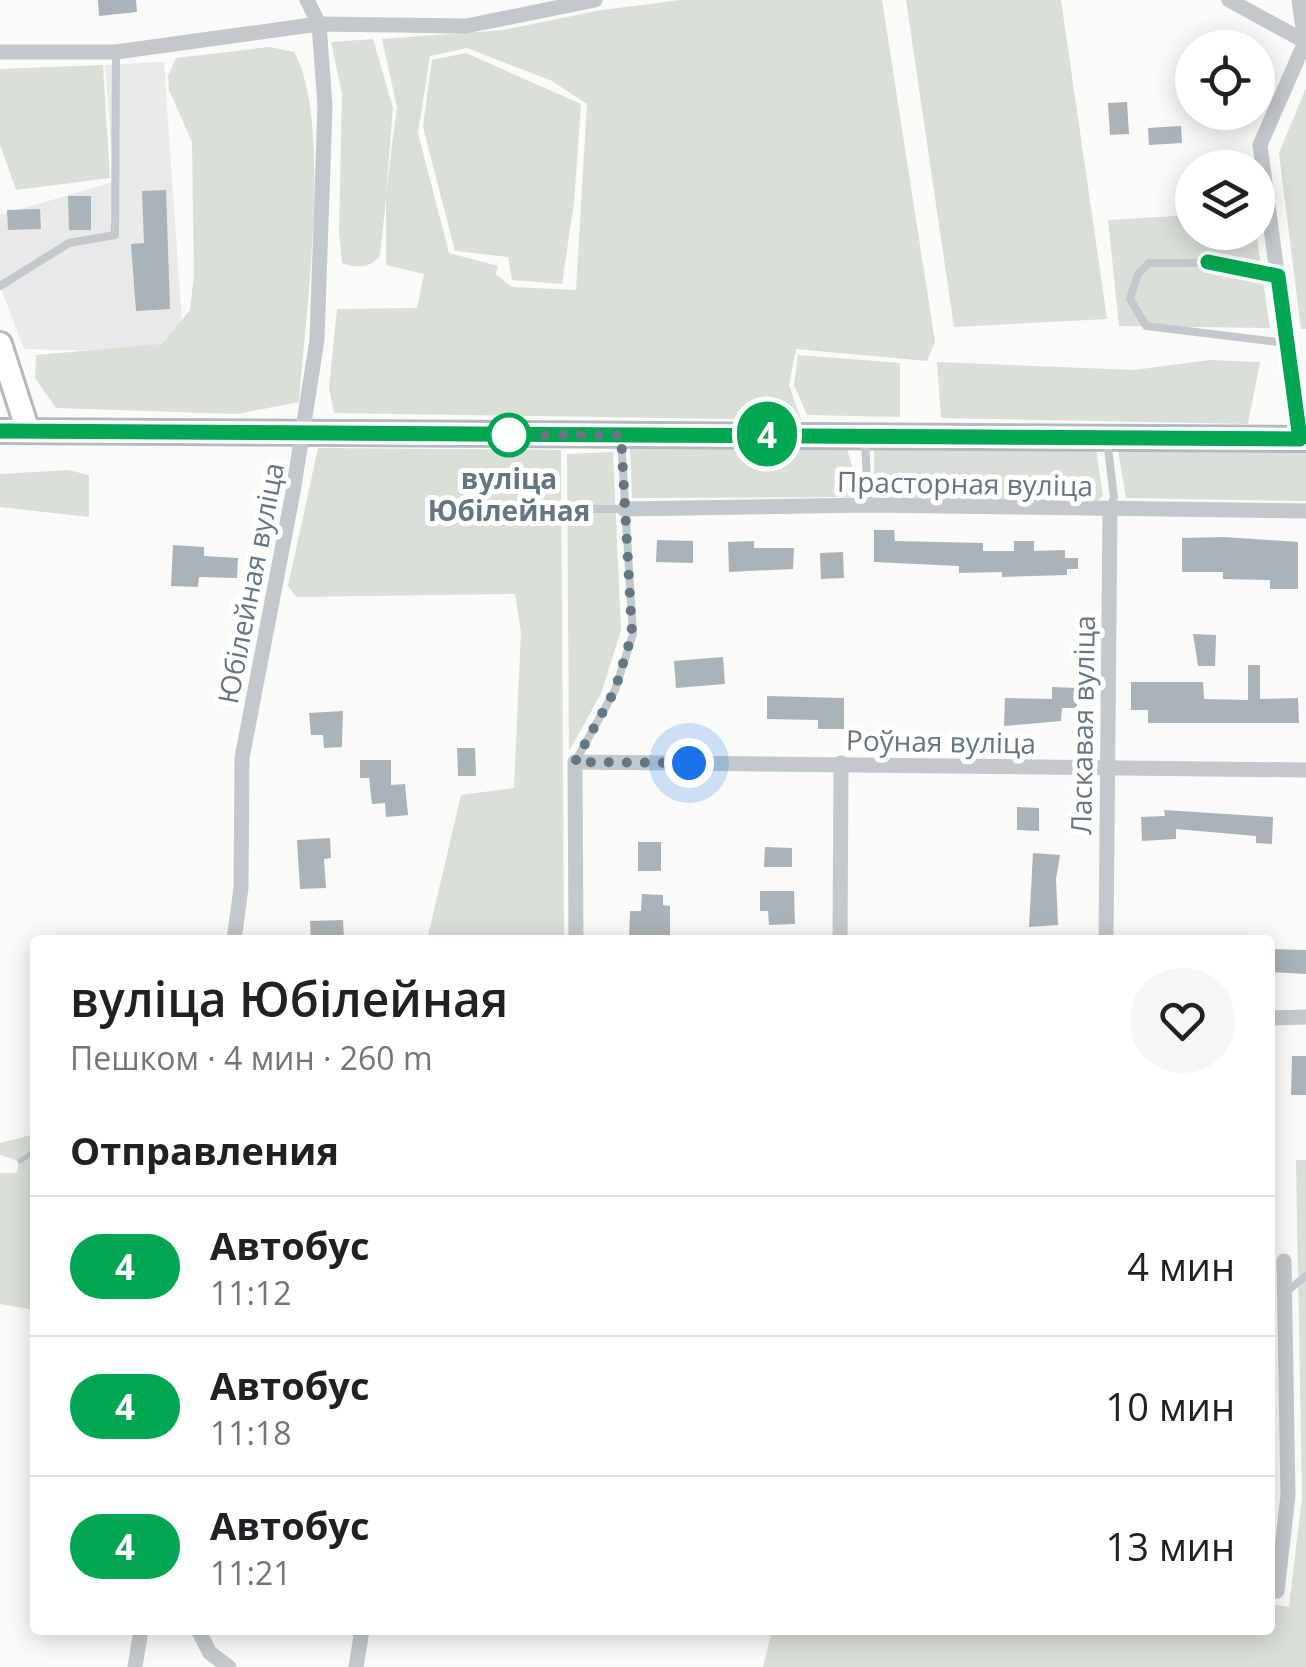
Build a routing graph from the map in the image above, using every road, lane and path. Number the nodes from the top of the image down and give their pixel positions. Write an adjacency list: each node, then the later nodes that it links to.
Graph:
1 (307, 0): 5 (street, Юбілейная вуліца)
2 (595, 0): 5 (street)
3 (1229, 0): 6 (street)
4 (1300, 0): 6 (street)
5 (320, 24): 8 (street); 17 (street, Юбілейная вуліца)
6 (1306, 42): 9 (street)
7 (0, 52): 8 (street)
8 (116, 52): 10 (lane)
9 (1278, 276): 11 (street); 11 (lane)
10 (0, 286)
11 (1286, 343): 19 (street)
12 (1, 350): 14 (main road)
13 (0, 431): 14 (main road)
14 (28, 432): 17 (main road)
15 (865, 434): 16 (main road); 18 (main road); 20 (lane)
16 (621, 435): 17 (main road); 21 (lane)
17 (302, 436): 29 (street, Юбілейная вуліца)
18 (1106, 437): 19 (main road); 23 (lane)
19 (1303, 439)
20 (868, 505): 21 (street, Прасторная вуліца); 23 (street, Прасторная вуліца)
21 (624, 508): 22 (lane); 25 (lane)
22 (458, 510)
23 (1110, 510): 24 (street, Прасторная вуліца); 27 (street, Ласкавая вуліца)
24 (1306, 511)
25 (575, 762): 26 (street, Роўная вуліца); 30 (street)
26 (841, 763): 27 (street, Роўная вуліца); 31 (street)
27 (1104, 769): 28 (street, Роўная вуліца); 32 (street, Ласкавая вуліца)
28 (1306, 770)
29 (235, 935)
30 (576, 935)
31 (840, 935)
32 (1106, 935)
33 (1275, 1018): 34 (street)
34 (1306, 1018)
35 (1284, 1261): 37 (street)
36 (1306, 1276): 37 (lane)
37 (1284, 1294): 38 (street)
38 (1275, 1577)
39 (141, 1635): 42 (street)
40 (201, 1635): 43 (street)
41 (361, 1635): 44 (street)
42 (134, 1667)
43 (228, 1667)
44 (356, 1667)

